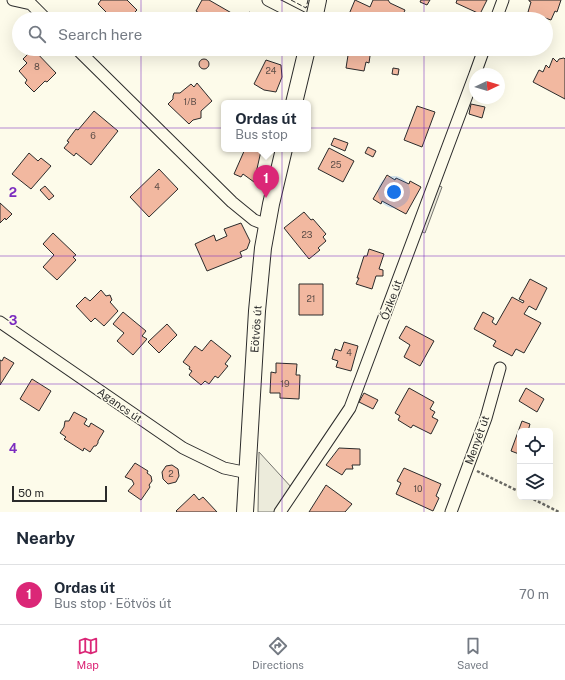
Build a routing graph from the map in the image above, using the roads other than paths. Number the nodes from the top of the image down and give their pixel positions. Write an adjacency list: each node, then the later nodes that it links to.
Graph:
1 (13, 0): 5 (street)
2 (268, 0): 7 (street)
3 (318, 0): 8 (street)
4 (503, 0): 9 (street)
5 (32, 2): 6 (street)
6 (40, 12)
7 (291, 12)
8 (315, 12)
9 (499, 12)
10 (84, 56): 17 (street)
11 (305, 56): 15 (street)
12 (481, 56): 13 (street, Őzike út)
13 (477, 68)
14 (469, 90): 22 (street, Őzike út)
15 (295, 100)
16 (283, 152): 17 (street, Eötvös út)
17 (267, 225): 20 (street, Eötvös út)
18 (0, 322): 20 (street, Agancs út)
19 (500, 368): 23 (street, Menyét út)
20 (248, 473): 21 (street, Eötvös út)
21 (246, 512)
22 (280, 512)
23 (451, 512)

